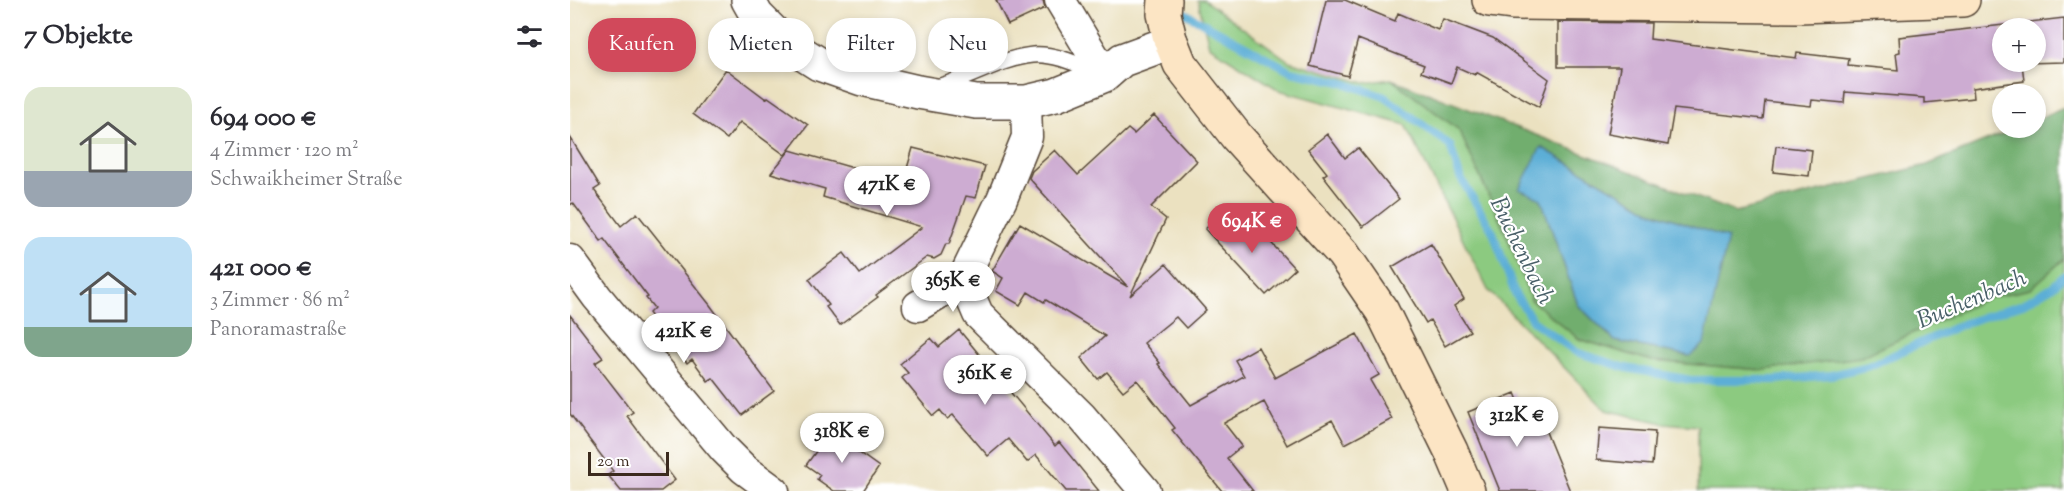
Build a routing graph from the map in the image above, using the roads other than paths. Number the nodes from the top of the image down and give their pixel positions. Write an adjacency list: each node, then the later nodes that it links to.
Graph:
1 (748, 0): 8 (street)
2 (1060, 0): 7 (street)
3 (1165, 0): 6 (main road)
4 (1489, 0): 5 (main road)
5 (1963, 0)
6 (1173, 48): 7 (street); 15 (main road)
7 (1105, 75): 8 (lane); 9 (street)
8 (918, 92): 9 (street)
9 (1026, 102): 11 (street)
10 (570, 260): 13 (street)
11 (963, 279): 12 (street); 14 (street)
12 (918, 306)
13 (774, 491)
14 (1145, 491)
15 (1468, 491)

